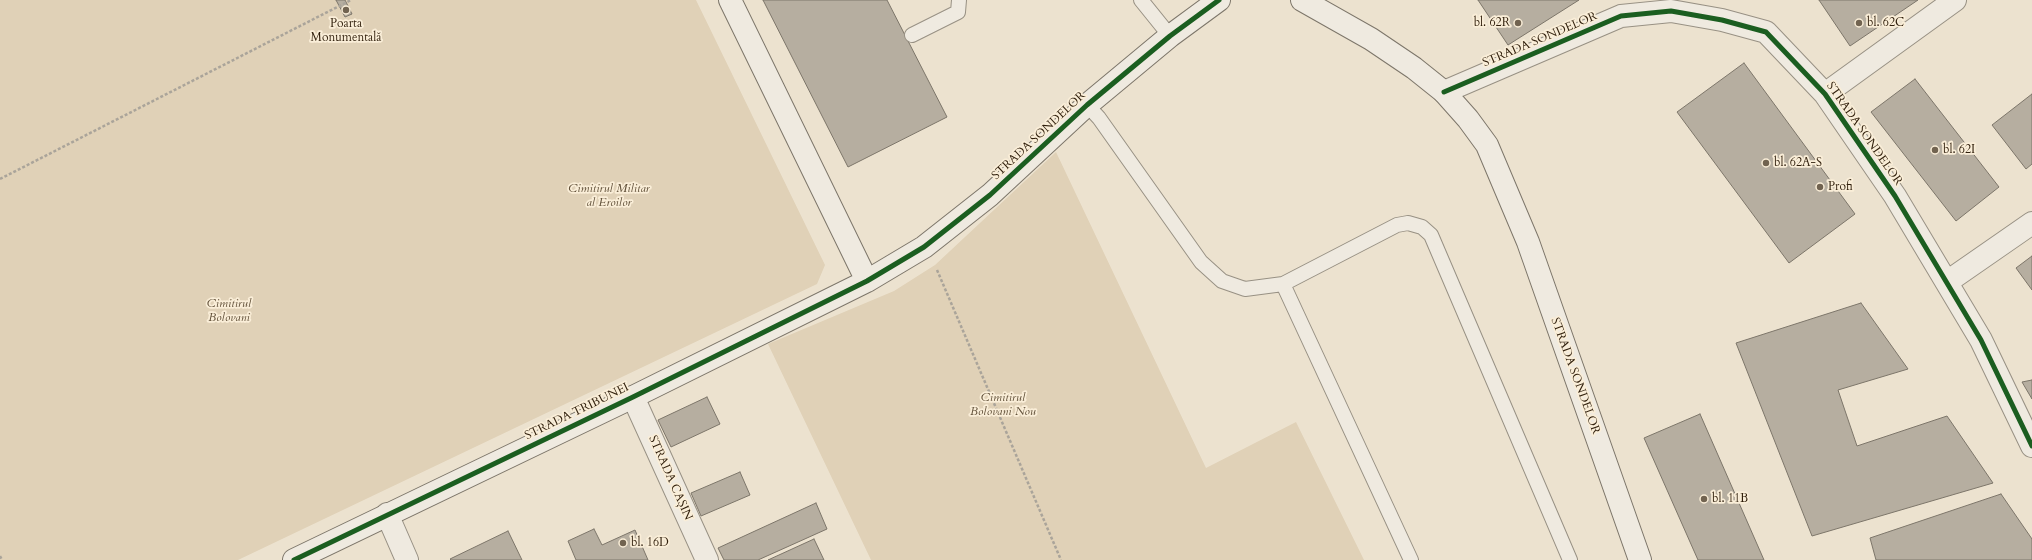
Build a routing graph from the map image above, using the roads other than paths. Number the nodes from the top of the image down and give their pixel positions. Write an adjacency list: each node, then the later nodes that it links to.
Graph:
1 (730, 0): 13 (street)
2 (960, 0): 7 (lane)
3 (1141, 0): 8 (lane)
4 (1219, 0): 8 (street, STRADA SONDELOR)
5 (1302, 0): 9 (street, STRADA SONDELOR)
6 (1955, 0): 10 (street, STRADA SONDELOR)
7 (912, 35)
8 (1170, 36): 11 (street, STRADA SONDELOR)
9 (1444, 92): 10 (street, STRADA SONDELOR); 24 (street, STRADA SONDELOR)
10 (1825, 94): 14 (street, STRADA SONDELOR)
11 (1087, 105): 13 (street, STRADA SONDELOR); 15 (lane)
12 (2032, 224): 14 (street)
13 (867, 281): 16 (street, STRADA TRIBUNEI)
14 (1948, 282): 17 (street, STRADA SONDELOR)
15 (1283, 284): 22 (lane); 23 (lane)
16 (633, 397): 18 (street, STRADA TRIBUNEI); 21 (street, STRADA CAȘIN)
17 (2032, 446)
18 (387, 514): 19 (street, STRADA TRIBUNEI); 20 (street)
19 (294, 560)
20 (407, 560)
21 (707, 560)
22 (1411, 560)
23 (1570, 560)
24 (1640, 560)

